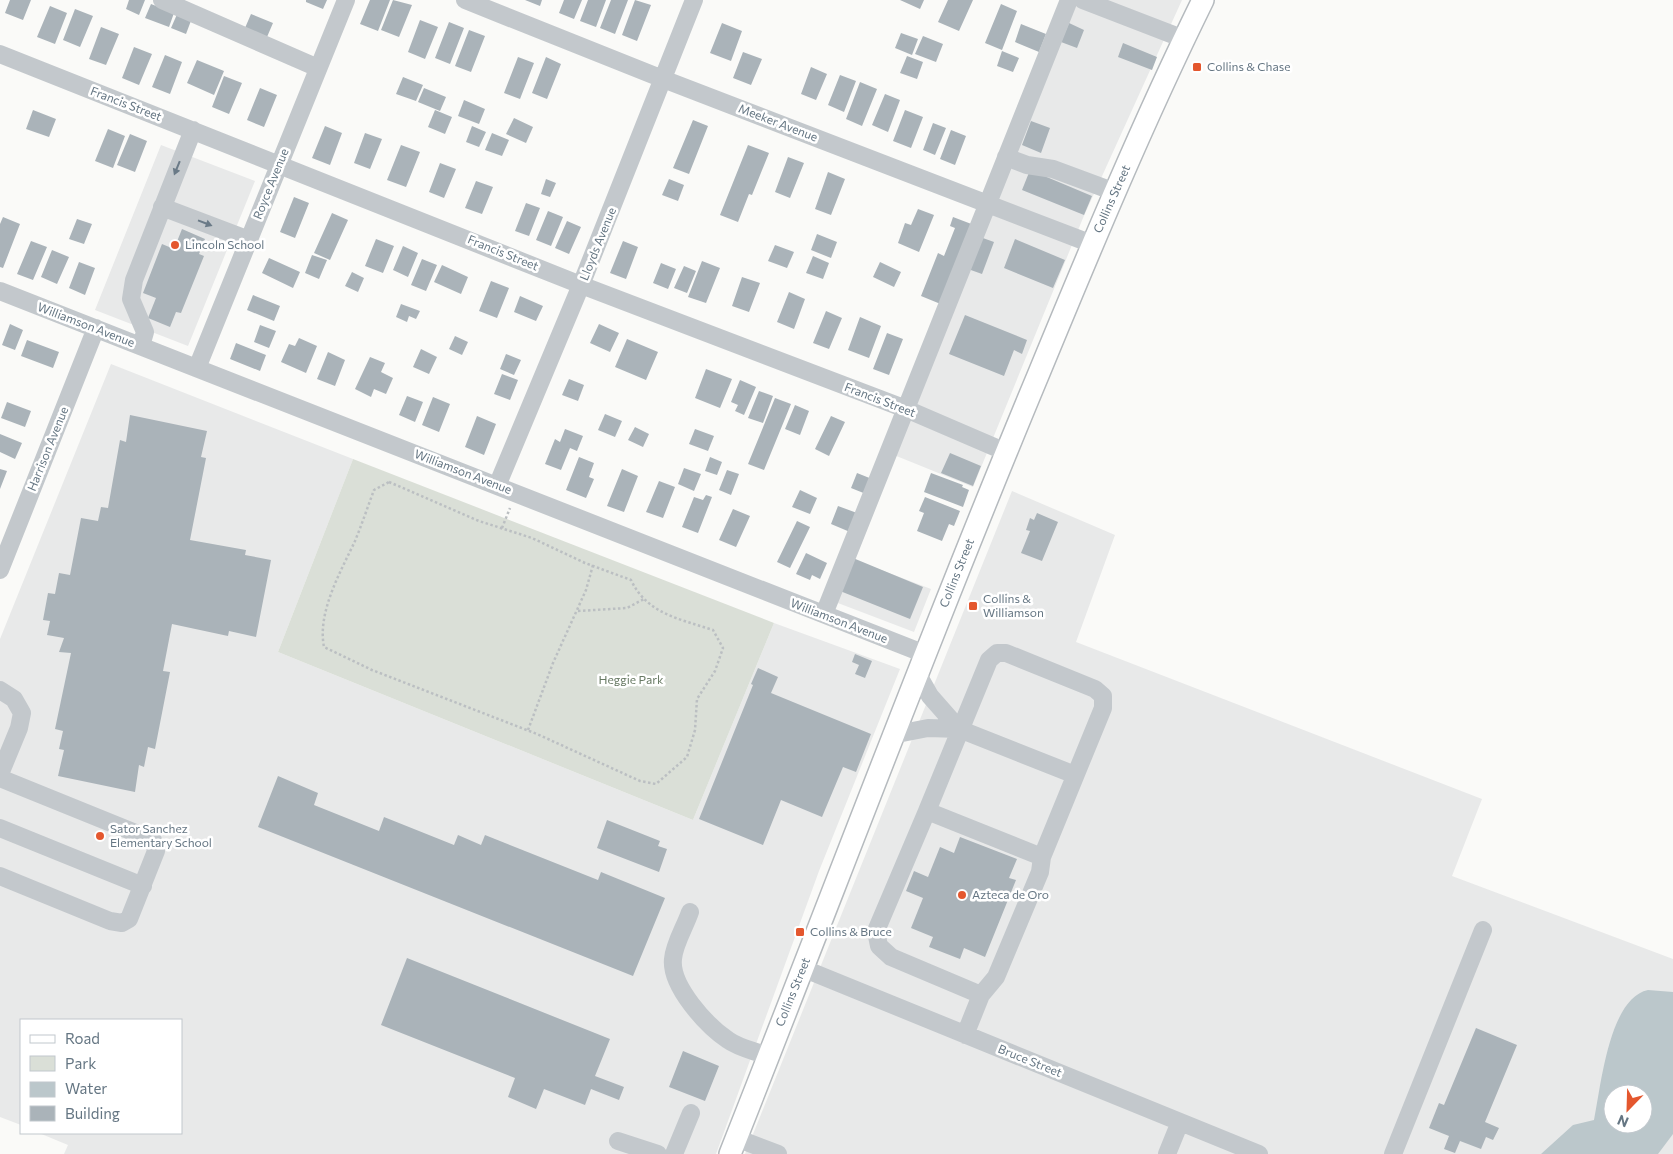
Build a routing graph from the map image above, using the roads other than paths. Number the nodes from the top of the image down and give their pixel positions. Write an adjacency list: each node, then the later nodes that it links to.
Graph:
1 (162, 0): 10 (street)
2 (346, 0): 10 (street, Royce Avenue)
3 (465, 0): 11 (street, Meeker Avenue)
4 (694, 0): 11 (street, Lloyds Avenue)
5 (1069, 0): 13 (street)
6 (1203, 0): 8 (main road, Collins Street)
7 (1087, 1): 8 (street)
8 (1184, 39): 15 (main road, Collins Street)
9 (0, 54): 12 (street, Francis Street)
10 (318, 68): 14 (street, Royce Avenue)
11 (664, 79): 16 (street, Meeker Avenue); 20 (street, Lloyds Avenue)
12 (192, 130): 14 (street, Francis Street); 17 (street, one-way to 17)
13 (1006, 157): 15 (street); 16 (street)
14 (279, 164): 18 (street, Royce Avenue); 20 (street, Francis Street)
15 (1115, 192): 19 (main road, Collins Street)
16 (988, 202): 19 (street, Meeker Avenue); 25 (street)
17 (162, 207): 18 (street, one-way to 18); 23 (street)
18 (249, 240): 24 (street, Royce Avenue)
19 (1092, 244): 26 (main road, Collins Street)
20 (581, 285): 25 (street, Francis Street); 27 (street, Lloyds Avenue)
21 (0, 291): 22 (street, Williamson Avenue)
22 (96, 328): 23 (street, Williamson Avenue); 28 (street, Harrison Avenue)
23 (141, 346): 24 (street, Williamson Avenue)
24 (197, 368): 27 (street, Williamson Avenue)
25 (906, 409): 26 (street, Francis Street); 29 (street)
26 (1006, 452): 30 (main road, Collins Street)
27 (497, 486): 29 (street, Williamson Avenue)
28 (0, 570)
29 (824, 614): 30 (street, Williamson Avenue)
30 (921, 664): 32 (street); 33 (main road, Collins Street)
31 (0, 690): 35 (street)
32 (959, 729): 33 (street); 34 (street); 34 (street); 36 (street)
33 (892, 735): 43 (main road, Collins Street)
34 (1075, 775): 38 (street)
35 (0, 776): 40 (street)
36 (926, 811): 38 (street); 44 (street)
37 (0, 828): 40 (street)
38 (1042, 857): 44 (street)
39 (0, 876): 40 (street)
40 (142, 886)
41 (690, 912): 46 (street)
42 (1483, 930): 56 (street)
43 (802, 968): 45 (street, Bruce Street); 46 (main road, Collins Street)
44 (981, 995): 45 (street)
45 (965, 1034): 48 (street, Bruce Street)
46 (767, 1056): 50 (main road, Collins Street)
47 (691, 1113): 52 (street)
48 (1180, 1122): 54 (street); 55 (street, Bruce Street)
49 (618, 1140): 51 (street)
50 (733, 1146): 53 (street)
51 (658, 1154)
52 (674, 1154)
53 (778, 1154)
54 (1167, 1154)
55 (1258, 1154)
56 (1393, 1154)

